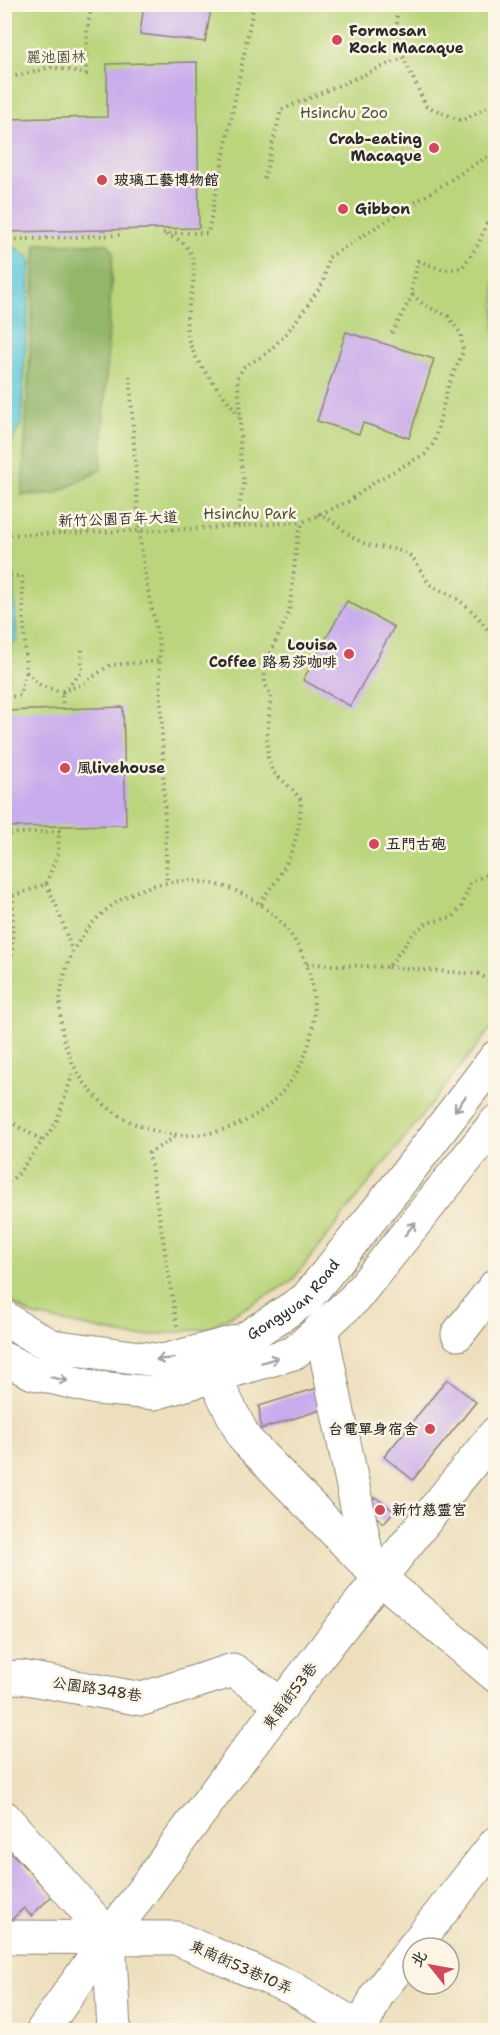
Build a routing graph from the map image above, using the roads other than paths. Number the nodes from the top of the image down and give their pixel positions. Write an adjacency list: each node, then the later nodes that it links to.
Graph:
1 (495, 1057): 8 (street, Gongyuan Road, one-way to 8)
2 (495, 1122): 5 (street, Gongyuan Road, one-way to 2)
3 (495, 1285): 6 (street)
4 (10, 1326): 8 (street, Gongyuan Road, one-way to 4)
5 (321, 1329): 8 (street, Gongyuan Road, one-way to 5); 10 (street)
6 (458, 1334)
7 (4, 1359): 8 (street, Gongyuan Road, one-way to 8)
8 (209, 1364): 10 (street)
9 (495, 1434): 10 (street, 東南街53巷)
10 (374, 1572): 11 (street); 13 (street, 東南街53巷)
11 (495, 1676)
12 (4, 1678): 13 (street, 公園路348巷)
13 (283, 1705): 16 (street, 東南街53巷)
14 (4, 1818): 16 (street)
15 (495, 1842): 17 (street)
16 (109, 1936): 18 (street, 東南街53巷10弄); 20 (street, 東南街53巷10弄); 21 (street, 東南街53巷); 22 (street)
17 (422, 1936)
18 (4, 1937)
19 (401, 1964): 20 (street)
20 (361, 2030)
21 (43, 2031)
22 (114, 2031)

